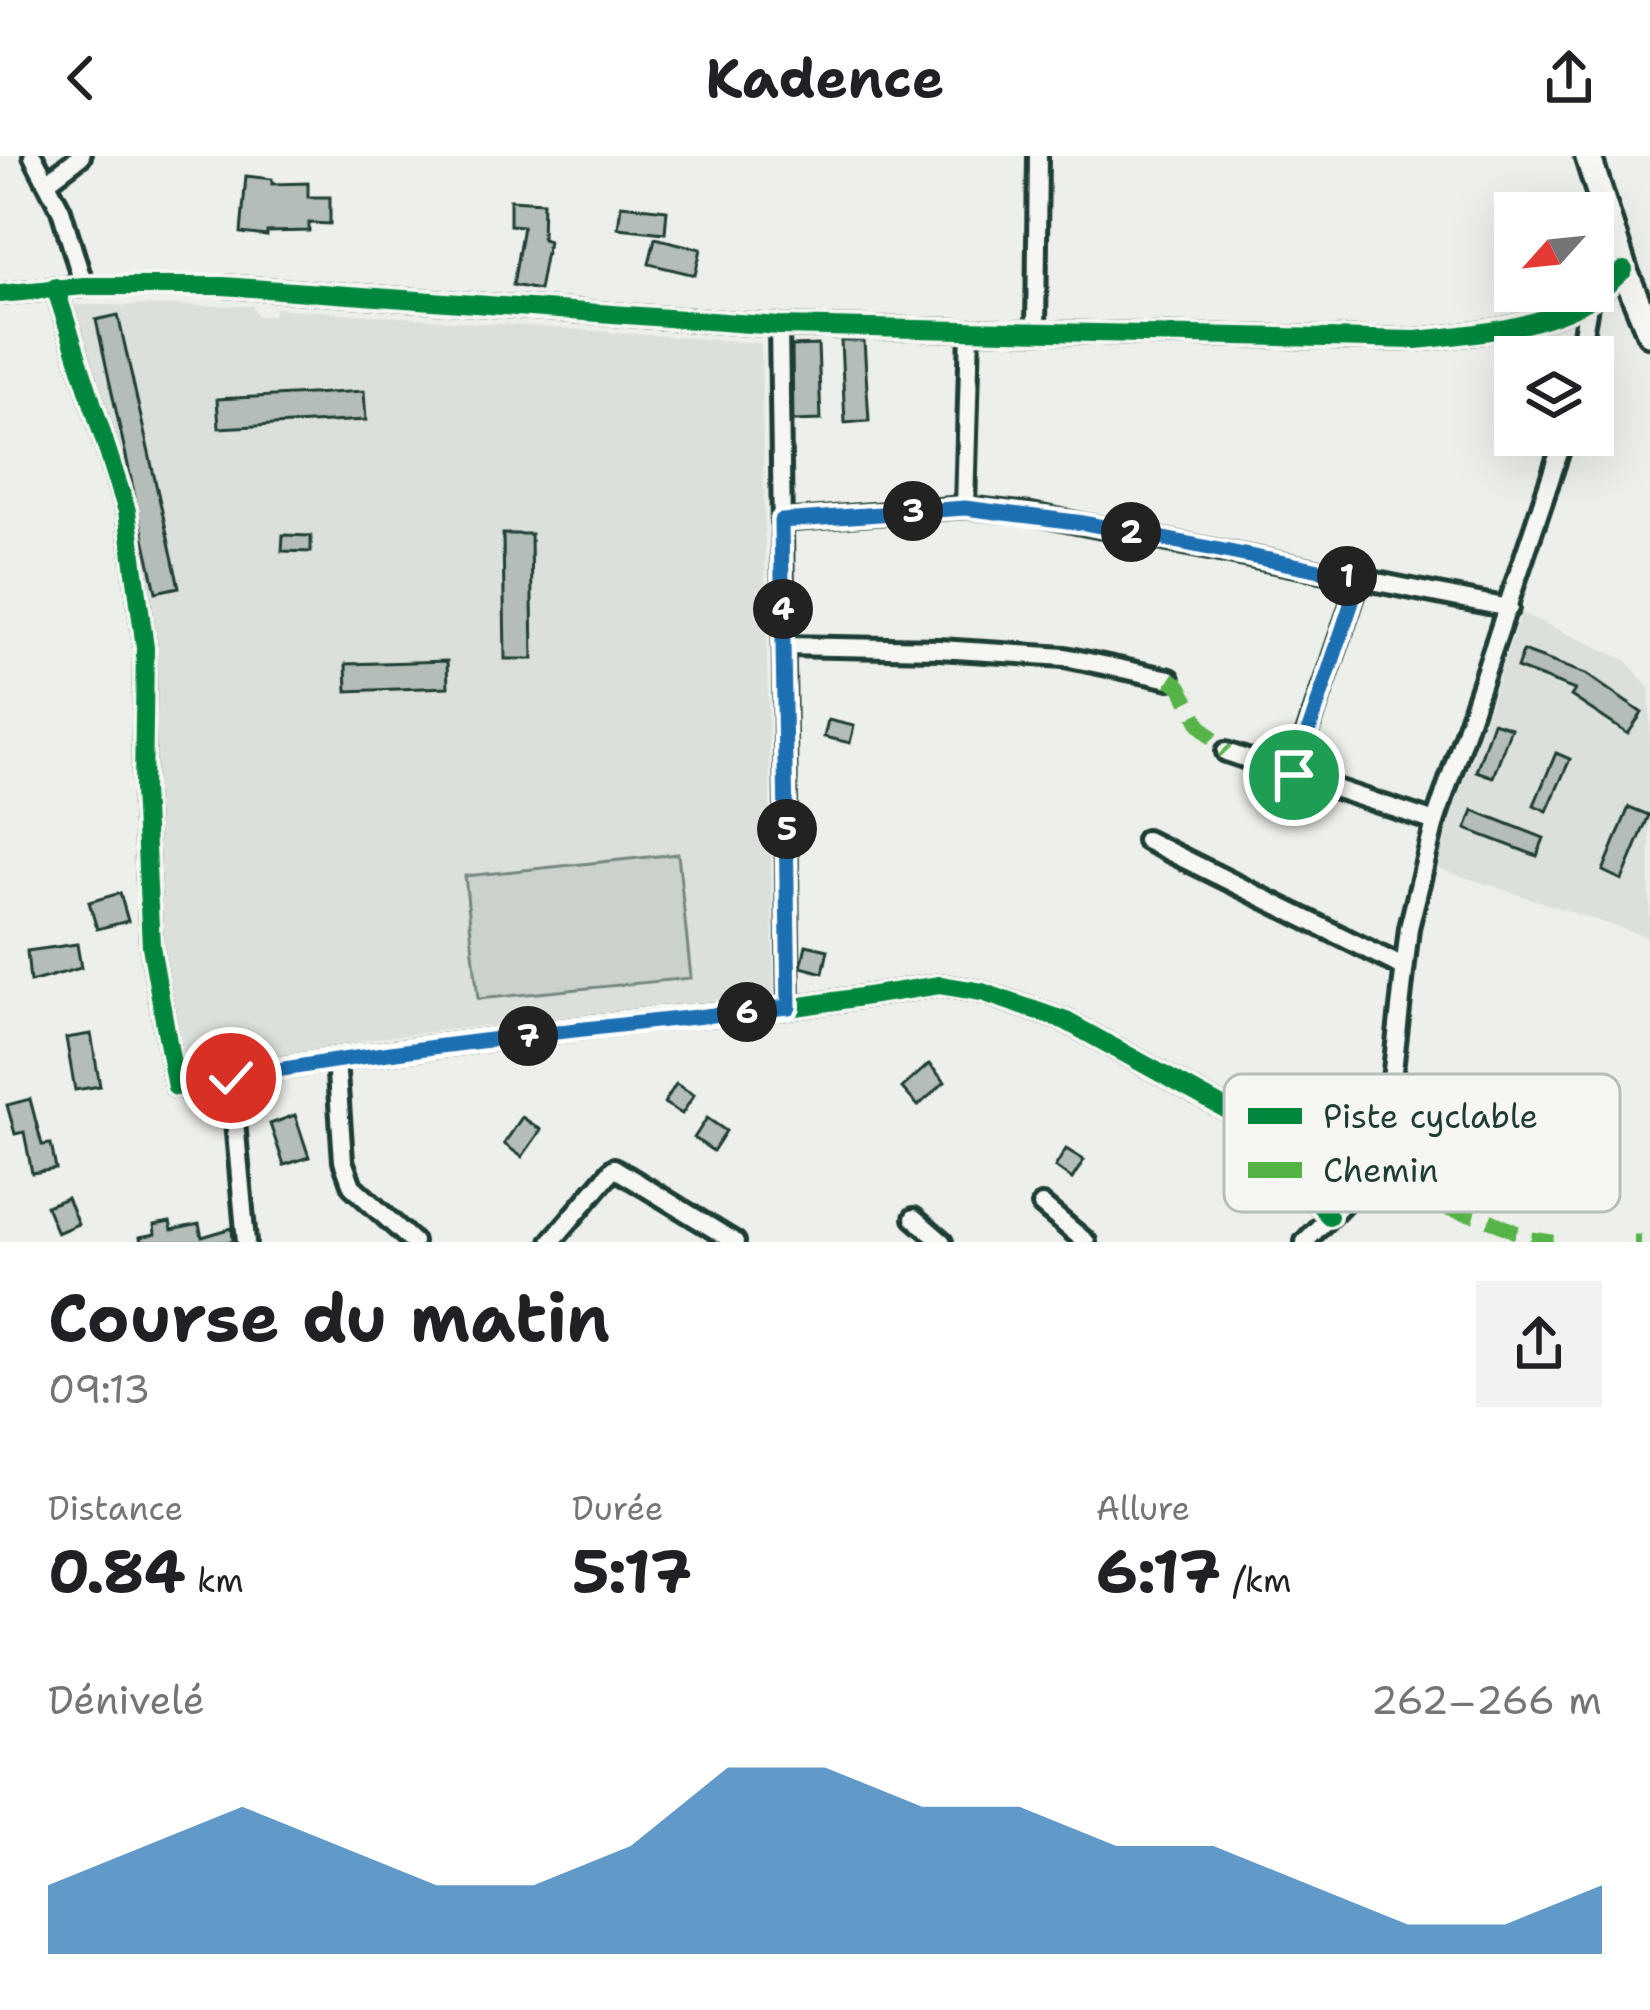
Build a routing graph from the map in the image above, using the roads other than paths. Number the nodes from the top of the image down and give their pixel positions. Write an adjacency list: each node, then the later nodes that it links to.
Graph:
1 (33, 156): 5 (street)
2 (82, 156): 5 (street)
3 (1038, 156): 14 (street)
4 (1588, 156): 6 (main road)
5 (48, 182): 8 (street)
6 (1624, 270): 7 (street); 15 (main road)
7 (1614, 279)
8 (85, 286): 9 (street); 12 (street)
9 (55, 287): 10 (street); 31 (street)
10 (0, 294)
11 (1559, 312): 14 (street)
12 (779, 326): 13 (street); 18 (street)
13 (970, 330): 14 (street); 17 (street)
14 (1036, 332)
15 (1650, 333)
16 (1558, 456): 20 (street)
17 (965, 508): 18 (street); 19 (street)
18 (781, 521): 21 (street)
19 (1360, 578): 20 (street); 24 (street)
20 (1509, 608): 25 (street)
21 (784, 646): 22 (street); 28 (street)
22 (1170, 679)
23 (1226, 752): 24 (street)
24 (1294, 775): 25 (street)
25 (1435, 821): 27 (street)
26 (1146, 840): 27 (street)
27 (1403, 967): 30 (street)
28 (789, 1007): 29 (street); 32 (street)
29 (336, 1060): 31 (street); 39 (street)
30 (1392, 1074)
31 (231, 1078): 38 (street)
32 (1224, 1108)
33 (1042, 1205): 43 (street)
34 (1326, 1212): 36 (street)
35 (1333, 1212): 36 (street)
36 (1329, 1216): 44 (street)
37 (914, 1218): 42 (street)
38 (246, 1242)
39 (413, 1242)
40 (551, 1242): 41 (street)
41 (735, 1242)
42 (943, 1242)
43 (1086, 1242)
44 (1306, 1242)

